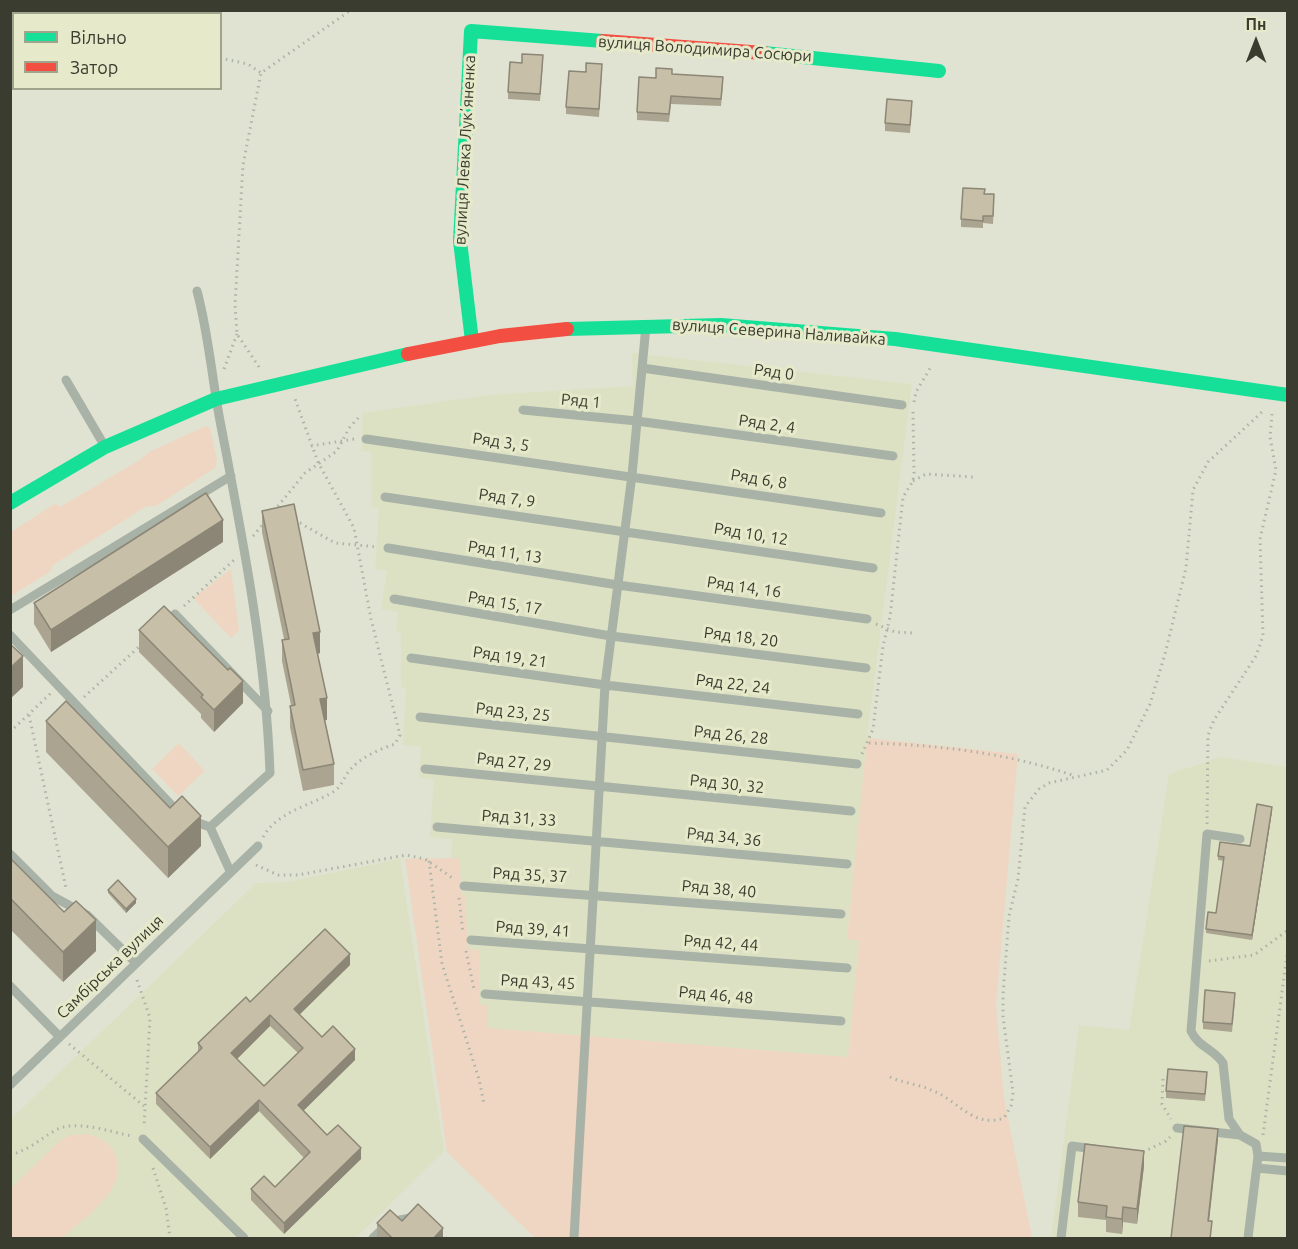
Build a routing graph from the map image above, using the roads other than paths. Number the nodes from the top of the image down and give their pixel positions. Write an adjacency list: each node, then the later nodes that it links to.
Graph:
1 (471, 32): 2 (street, вулиця Володимира Сосюри); 5 (street, вулиця Левка Лукʼяненка)
2 (939, 71)
3 (197, 291): 9 (lane)
4 (646, 325): 5 (street, вулиця Северина Наливайка); 6 (lane); 8 (street, вулиця Северина Наливайка)
5 (472, 341): 9 (street, вулиця Северина Наливайка)
6 (642, 368): 10 (lane, Ряд 0); 12 (lane)
7 (66, 380): 14 (lane)
8 (1281, 394)
9 (216, 399): 14 (street, вулиця Северина Наливайка); 17 (lane)
10 (902, 405)
11 (523, 410): 12 (lane, Ряд 1)
12 (637, 421): 15 (lane, Ряд 2, 4); 16 (lane)
13 (366, 439): 16 (lane, Ряд 3, 5)
14 (105, 447): 19 (street, вулиця Северина Наливайка)
15 (893, 456)
16 (632, 475): 20 (lane, Ряд 6, 8); 21 (lane)
17 (231, 476): 26 (lane); 34 (lane)
18 (384, 497): 21 (lane, Ряд 7, 9)
19 (10, 503)
20 (881, 513)
21 (625, 530): 23 (lane, Ряд 10, 12); 24 (lane)
22 (388, 548): 24 (lane, Ряд 11, 13)
23 (873, 568)
24 (618, 585): 28 (lane, Ряд 14, 16); 30 (lane)
25 (394, 599): 30 (lane, Ряд 15, 17)
26 (10, 610)
27 (175, 614): 34 (lane)
28 (867, 619)
29 (10, 635): 42 (lane)
30 (611, 636): 32 (lane, Ряд 18, 20); 33 (lane)
31 (411, 658): 33 (lane, Ряд 19, 21)
32 (866, 668)
33 (605, 684): 35 (lane, Ряд 22, 24); 37 (lane)
34 (268, 711): 42 (lane)
35 (858, 714)
36 (420, 717): 37 (lane, Ряд 23, 25)
37 (602, 736): 38 (lane, Ряд 26, 28); 40 (lane)
38 (857, 764)
39 (425, 769): 40 (lane, Ряд 27, 29)
40 (600, 786): 41 (lane, Ряд 30, 32); 44 (lane)
41 (851, 811)
42 (210, 827): 49 (lane)
43 (437, 827): 44 (lane, Ряд 31, 33)
44 (597, 839): 48 (lane, Ряд 34, 36); 51 (lane)
45 (1240, 839): 64 (lane)
46 (258, 846): 49 (lane, Самбірська вулиця)
47 (10, 854): 55 (lane)
48 (847, 864)
49 (230, 871): 55 (lane, Самбірська вулиця)
50 (464, 886): 51 (lane, Ряд 35, 37)
51 (595, 893): 52 (lane, Ряд 38, 40); 54 (lane)
52 (841, 914)
53 (471, 940): 54 (lane, Ряд 39, 41)
54 (592, 949): 56 (lane, Ряд 42, 44); 59 (lane)
55 (136, 963): 61 (lane, Самбірська вулиця)
56 (847, 968)
57 (10, 986): 61 (lane)
58 (485, 994): 59 (lane, Ряд 43, 45)
59 (589, 1000): 60 (lane, Ряд 46, 48); 74 (lane)
60 (841, 1021)
61 (60, 1037): 62 (lane, Самбірська вулиця)
62 (10, 1085)
63 (1177, 1128): 64 (lane)
64 (1240, 1135): 67 (lane)
65 (143, 1139): 72 (lane)
66 (1106, 1150): 75 (lane)
67 (1258, 1151): 68 (lane); 69 (lane)
68 (1287, 1158)
69 (1257, 1168): 70 (lane); 76 (lane)
70 (1287, 1171)
71 (422, 1216): 73 (lane)
72 (244, 1239)
73 (373, 1239)
74 (574, 1239)
75 (1060, 1239)
76 (1248, 1239)

